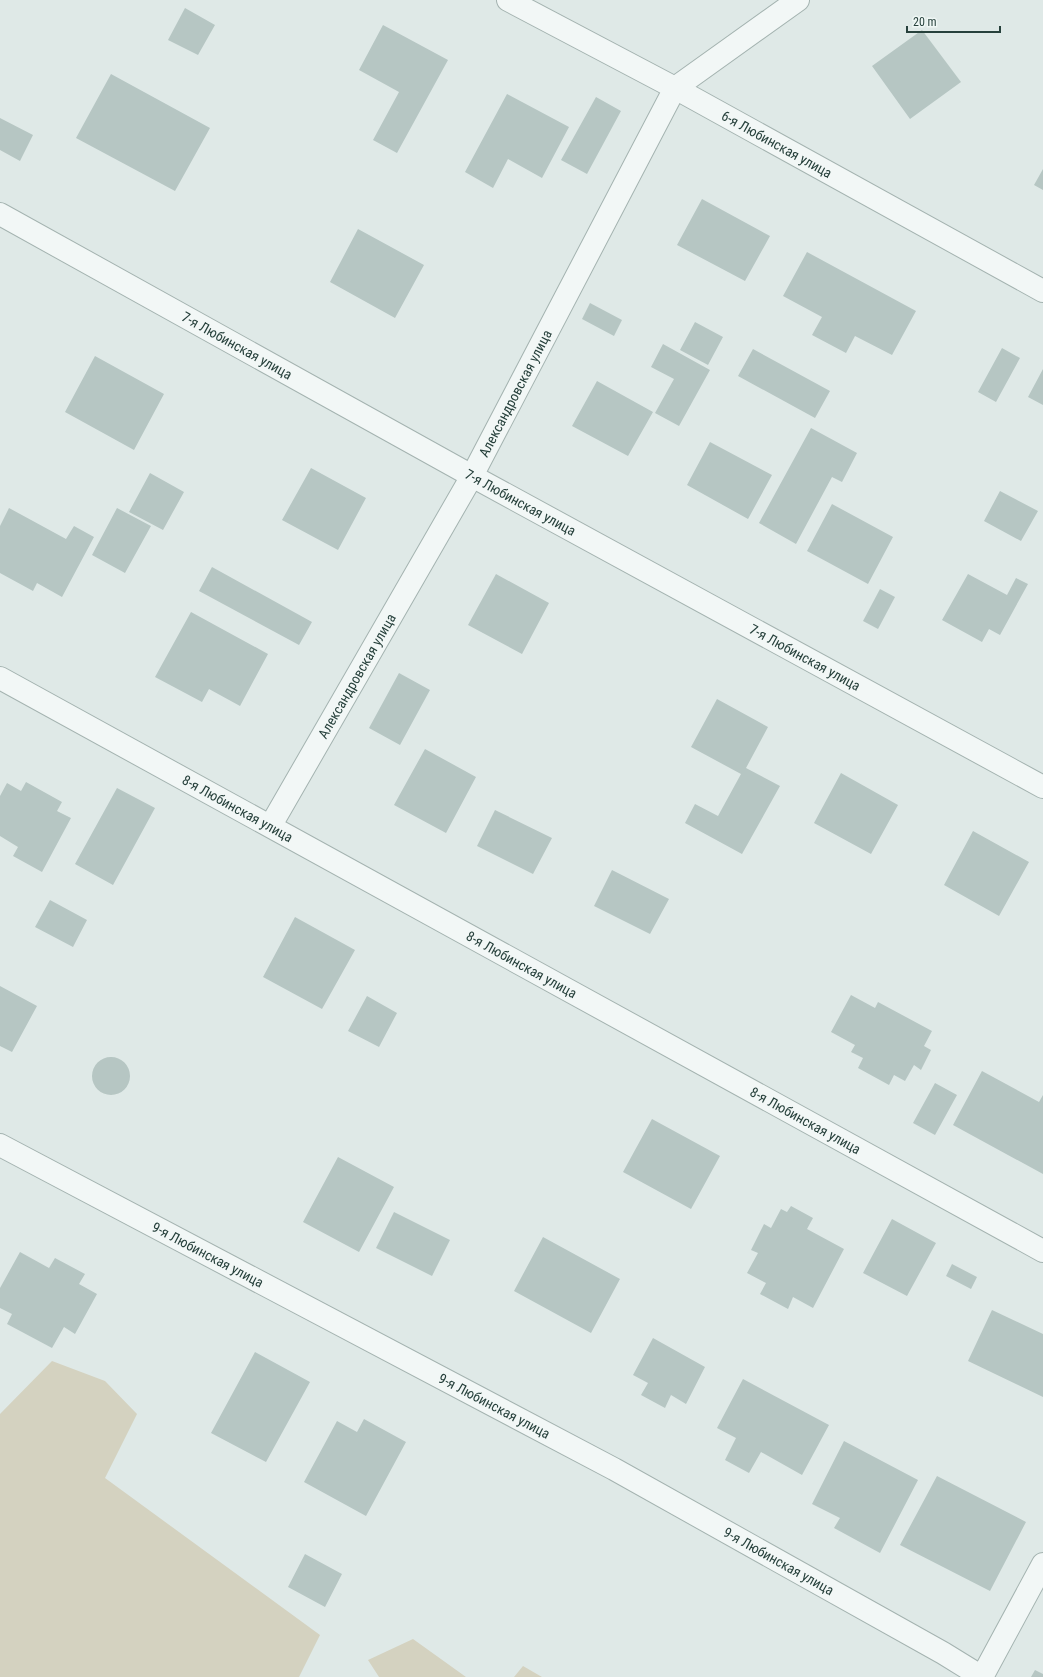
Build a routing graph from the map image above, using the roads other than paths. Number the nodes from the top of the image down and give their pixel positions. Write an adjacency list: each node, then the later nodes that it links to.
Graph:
1 (508, 0): 3 (street, 6-я Любинская улица)
2 (798, 0): 3 (street, Александровская улица)
3 (675, 88): 5 (street, 6-я Любинская улица); 6 (street, Александровская улица)
4 (0, 214): 6 (street, 7-я Любинская улица)
5 (1043, 291)
6 (472, 476): 8 (street, 7-я Любинская улица); 9 (street, Александровская улица)
7 (0, 678): 9 (street, 8-я Любинская улица)
8 (1043, 787)
9 (270, 825): 11 (street, 8-я Любинская улица)
10 (0, 1145): 13 (street, 9-я Любинская улица)
11 (1043, 1251)
12 (1043, 1564): 13 (street)
13 (982, 1677)

